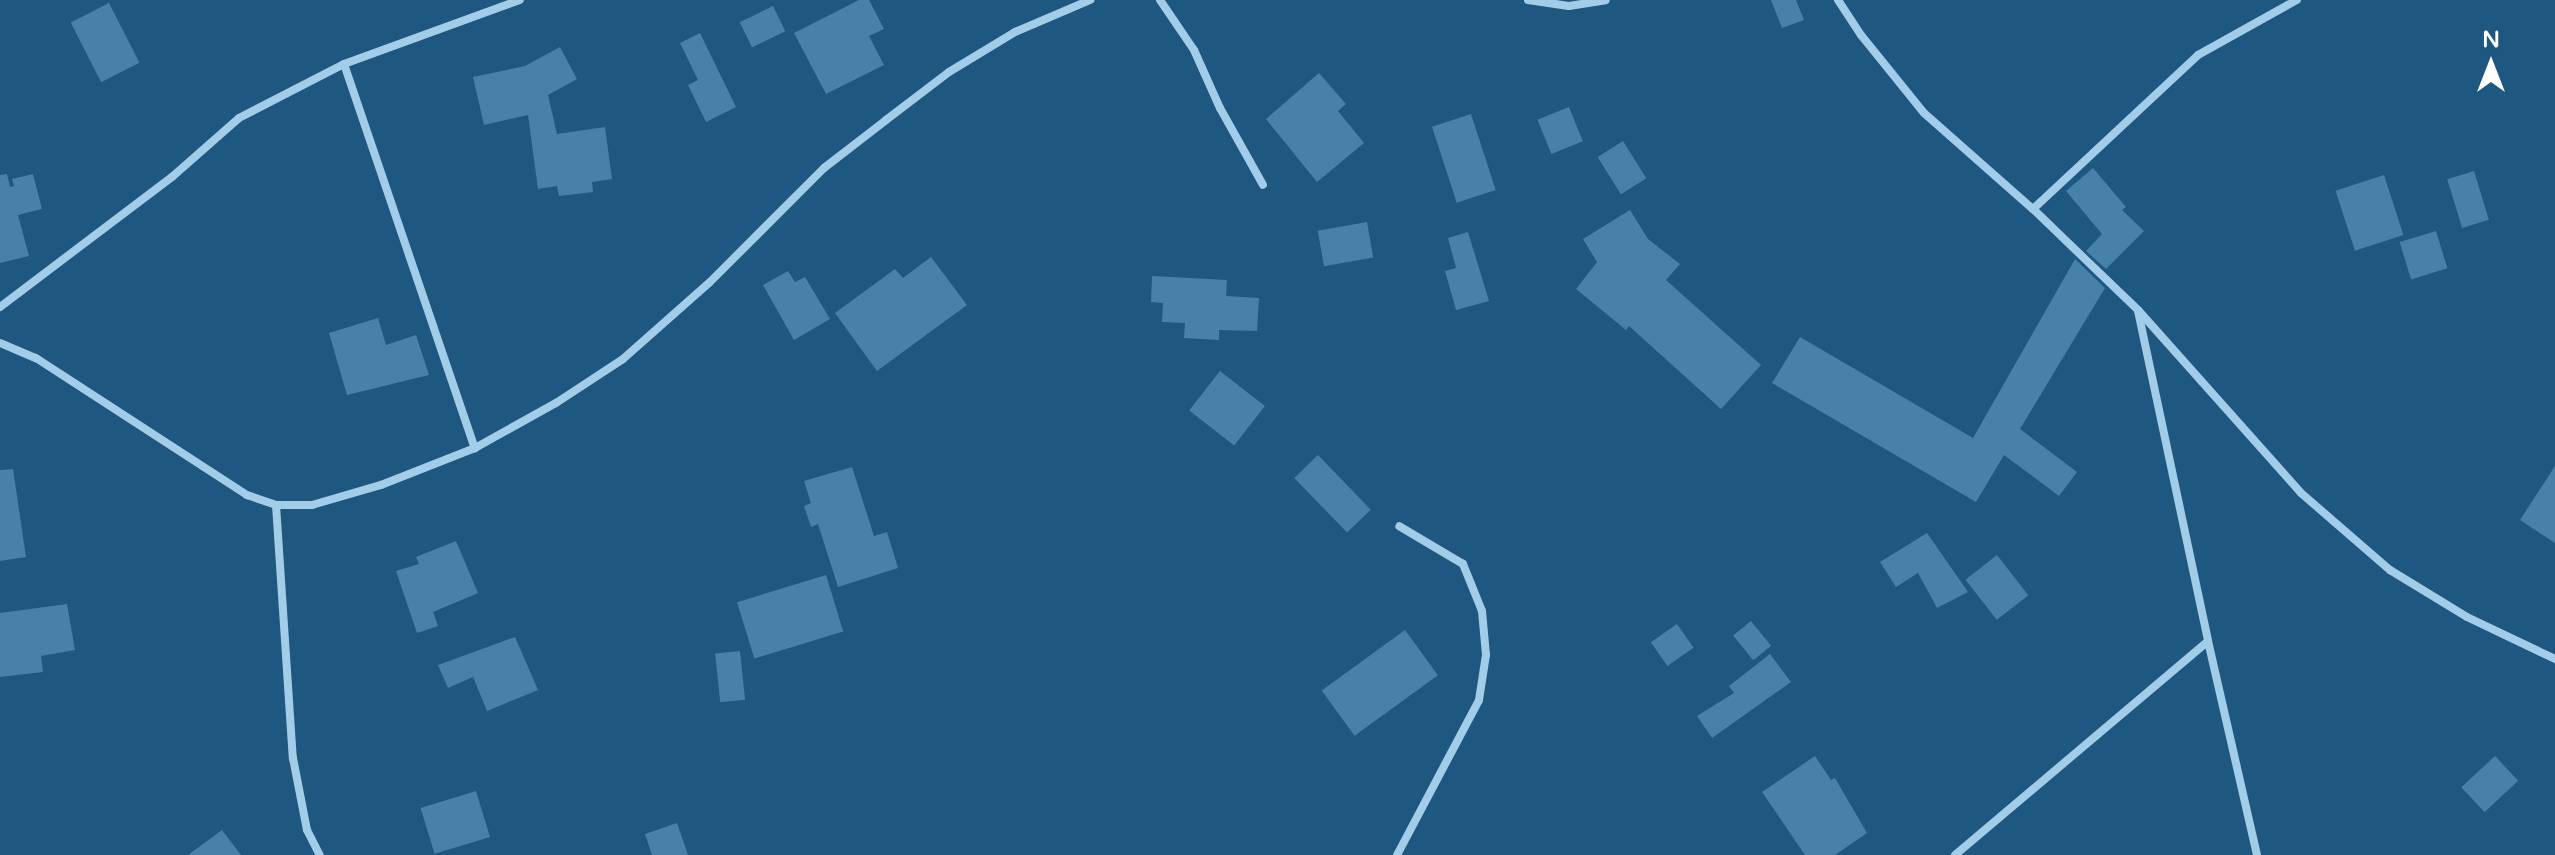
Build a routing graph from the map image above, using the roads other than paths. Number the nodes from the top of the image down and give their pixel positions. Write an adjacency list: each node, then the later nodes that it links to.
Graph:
1 (520, 0): 8 (street)
2 (1090, 0): 14 (street)
3 (1160, 0): 9 (street)
4 (1528, 0): 5 (street)
5 (1606, 0)
6 (1838, 0): 10 (street)
7 (2297, 0): 10 (street)
8 (344, 64): 11 (street); 14 (street)
9 (1263, 185)
10 (2033, 209): 12 (street)
11 (0, 307)
12 (2138, 310): 17 (street); 18 (street)
13 (0, 343): 15 (street)
14 (475, 448): 15 (street)
15 (276, 505): 19 (street)
16 (1399, 526): 20 (street)
17 (2208, 641): 21 (street); 22 (street)
18 (2555, 659)
19 (320, 855)
20 (1397, 855)
21 (1955, 855)
22 (2257, 855)

